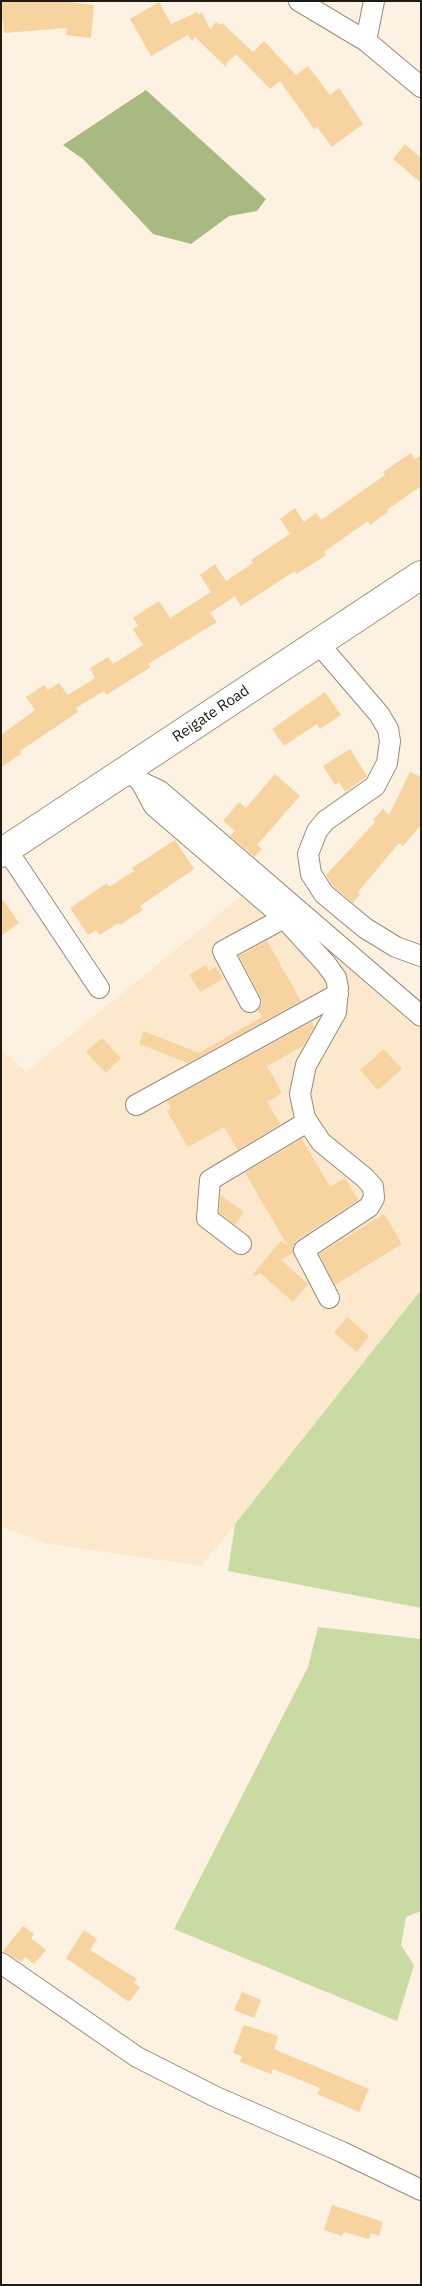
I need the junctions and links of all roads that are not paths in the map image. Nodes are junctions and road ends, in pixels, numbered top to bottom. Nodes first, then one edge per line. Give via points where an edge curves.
1 (299, 1) edge
2 (374, 1) edge
3 (366, 41) junction
4 (421, 87) edge
5 (421, 575) edge
6 (318, 643) junction
7 (134, 776) junction
8 (4, 852) edge
9 (284, 918) junction
10 (421, 956) edge
11 (99, 988) dead end
12 (338, 994) junction
13 (250, 1002) dead end
14 (421, 1016) edge
15 (136, 1105) dead end
16 (307, 1122) junction
17 (241, 1244) dead end
18 (329, 1298) dead end
19 (1, 1963) edge
20 (421, 2190) edge

1 - 3 street
2 - 3 street
3 - 4 street
5 - 6 highway, Reigate Road
6 - 7 highway, Reigate Road
6 - 10 street via 379,714 388,729 390,742 387,763 375,786 325,820 316,831 308,854 311,874 324,894 366,928 396,947
7 - 8 highway, Reigate Road
7 - 9 street via 154,806
7 - 14 street via 160,791
8 - 11 street
9 - 12 street via 336,978
9 - 13 street via 223,950
12 - 15 street
12 - 16 street via 336,1012 306,1065 300,1094
16 - 17 street via 210,1180 208,1218
16 - 18 street via 321,1142 373,1187 374,1198 369,1207 304,1250
19 - 20 street via 137,2057 216,2097

